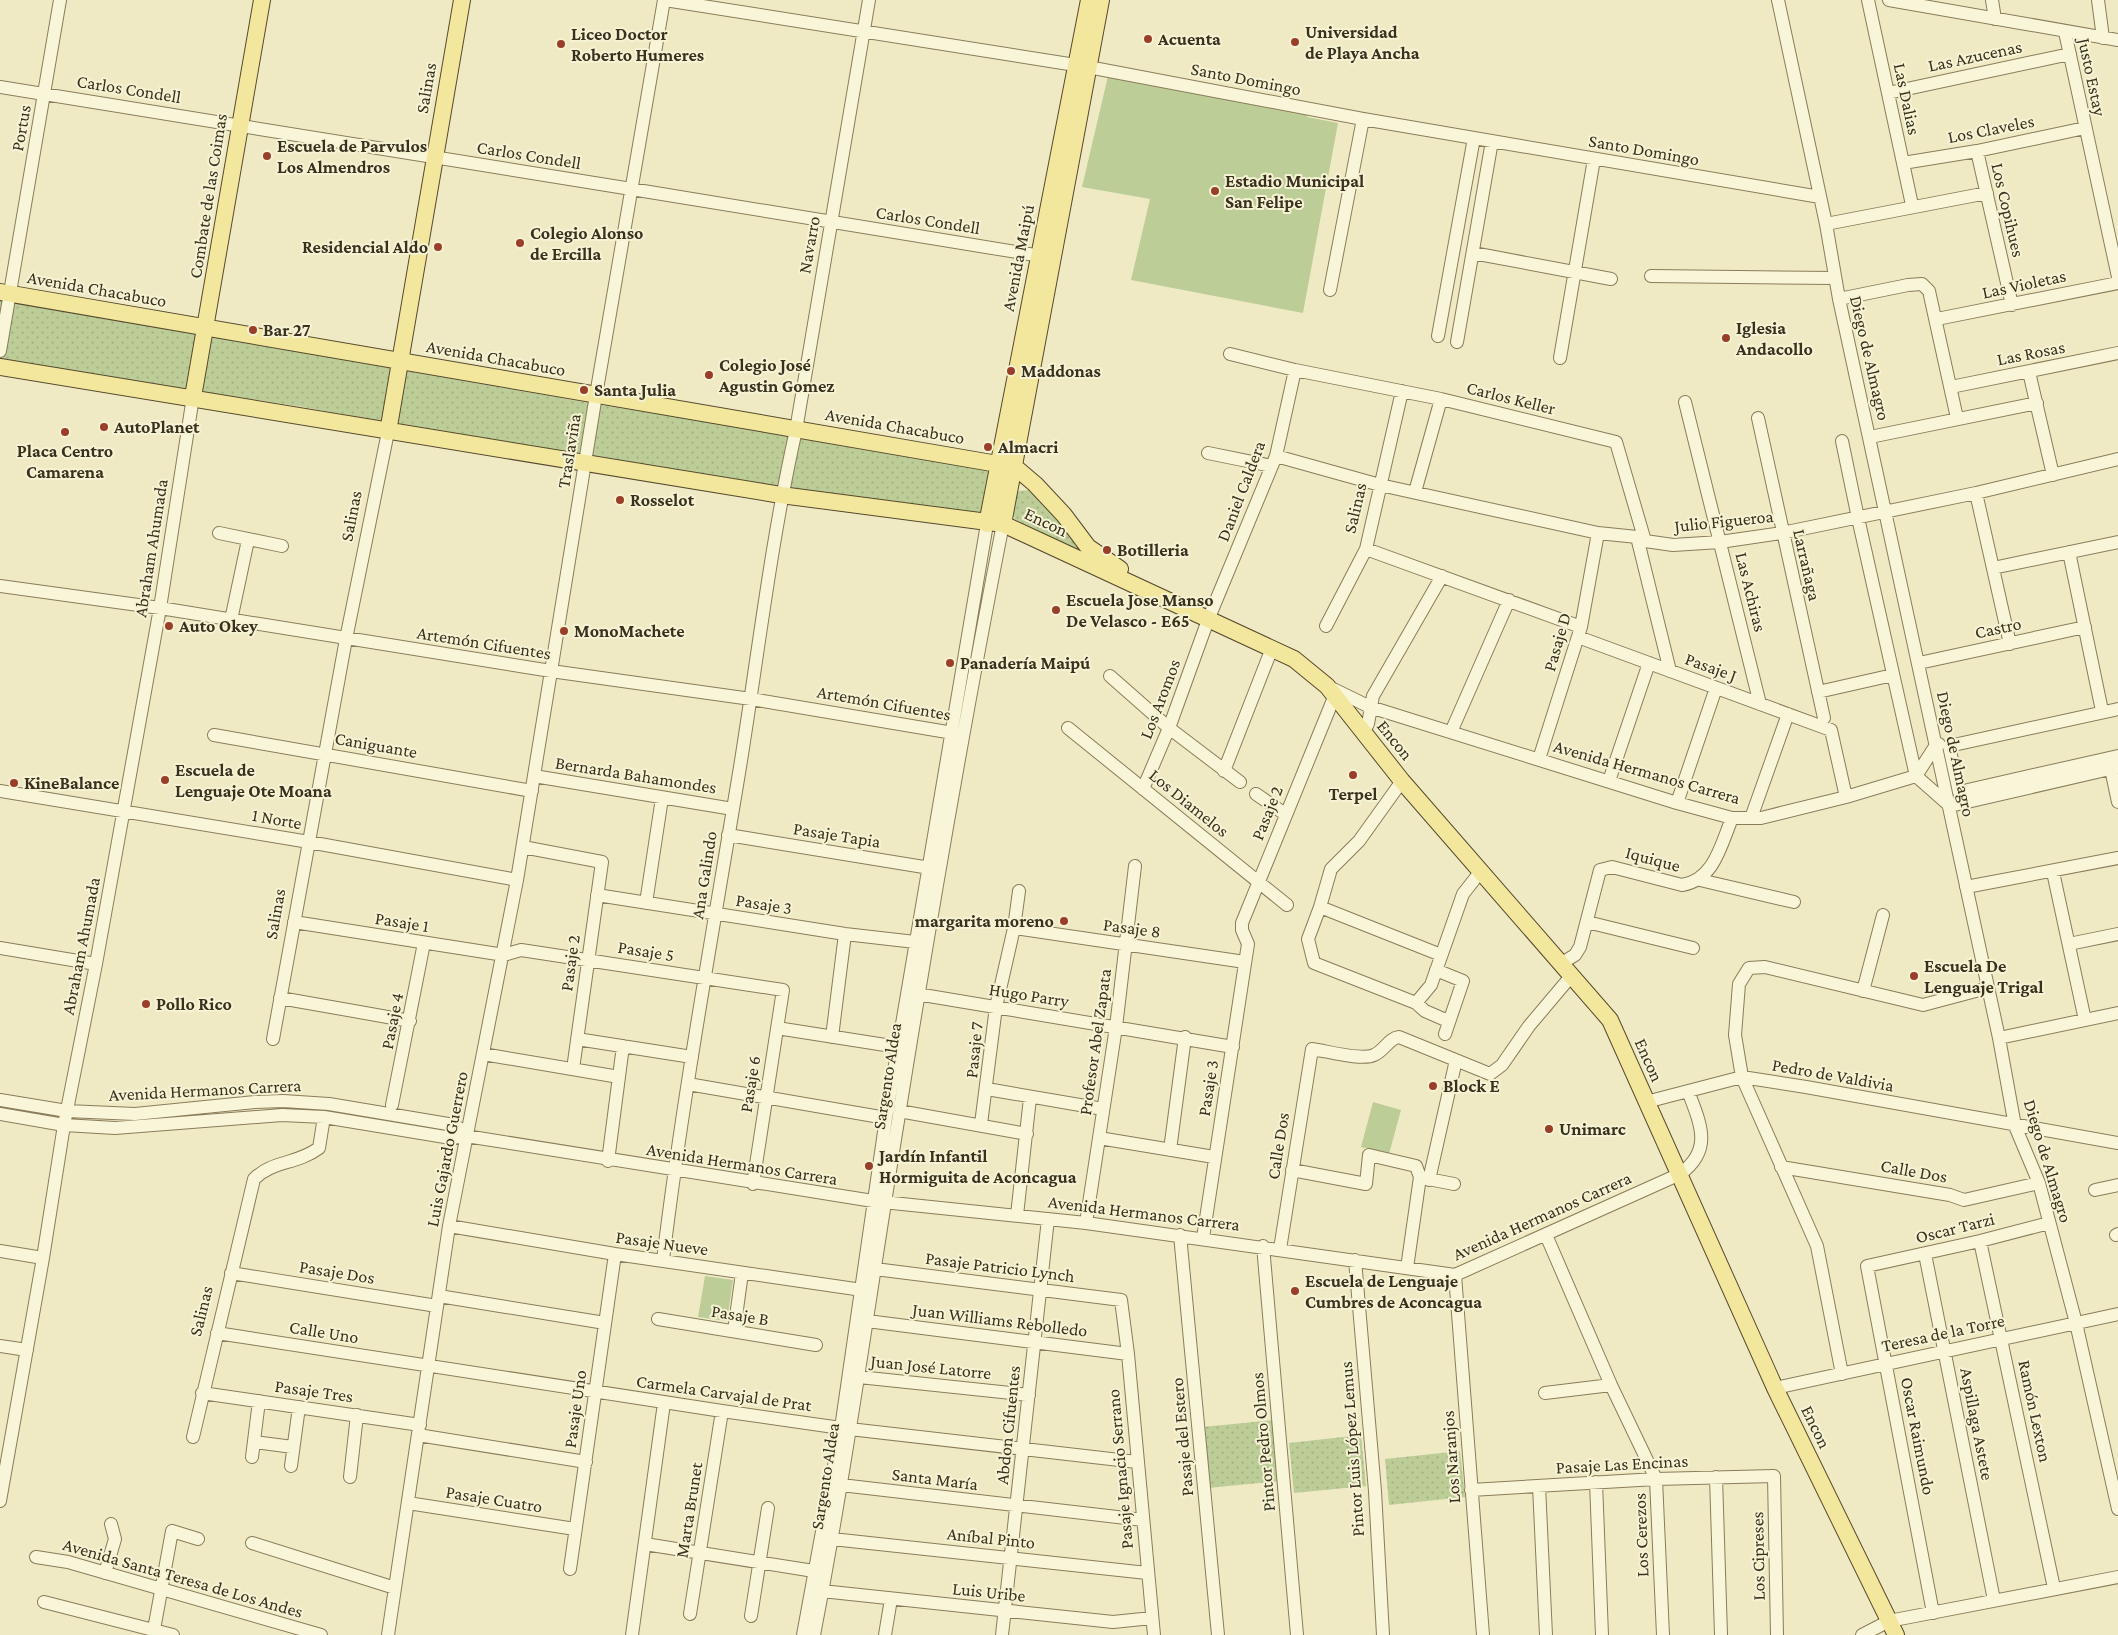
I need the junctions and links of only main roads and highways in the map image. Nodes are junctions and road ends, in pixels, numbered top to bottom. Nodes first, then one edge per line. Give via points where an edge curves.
1 (262, 0) edge
2 (462, 0) edge
3 (1089, 0) edge
4 (1101, 0) edge
5 (1082, 66) junction
6 (1045, 257) junction
7 (5, 293) edge
8 (207, 328) junction
9 (400, 362) junction
10 (0, 367) edge
11 (193, 397) junction
12 (388, 432) junction
13 (998, 465) junction
14 (1015, 468) junction
15 (995, 524) junction
16 (1208, 620) junction
17 (1892, 1628) edge

1 - 8 main road, Combate de las Coimas
2 - 9 main road, Salinas
3 - 5 main road, Avenida Maipú
4 - 5 main road, Avenida Maipú
5 - 6 main road, Avenida Maipú
6 - 13 main road, Avenida Maipú
6 - 14 main road, Avenida Maipú
7 - 8 main road, Avenida Chacabuco
8 - 9 main road, Avenida Chacabuco
8 - 11 main road, Combate de las Coimas
9 - 12 main road, Salinas
9 - 13 main road, Avenida Chacabuco
10 - 11 main road
11 - 12 main road
12 - 15 main road via 781,495
13 - 14 main road, Avenida Chacabuco
13 - 15 main road, Avenida Maipú
14 - 15 main road, Avenida Maipú
14 - 16 main road, Encon via 1064,515 1088,547 1109,563
15 - 16 main road, Encon
16 - 17 main road, Encon via 1294,660 1331,690 1402,781 1610,1020 1775,1388

